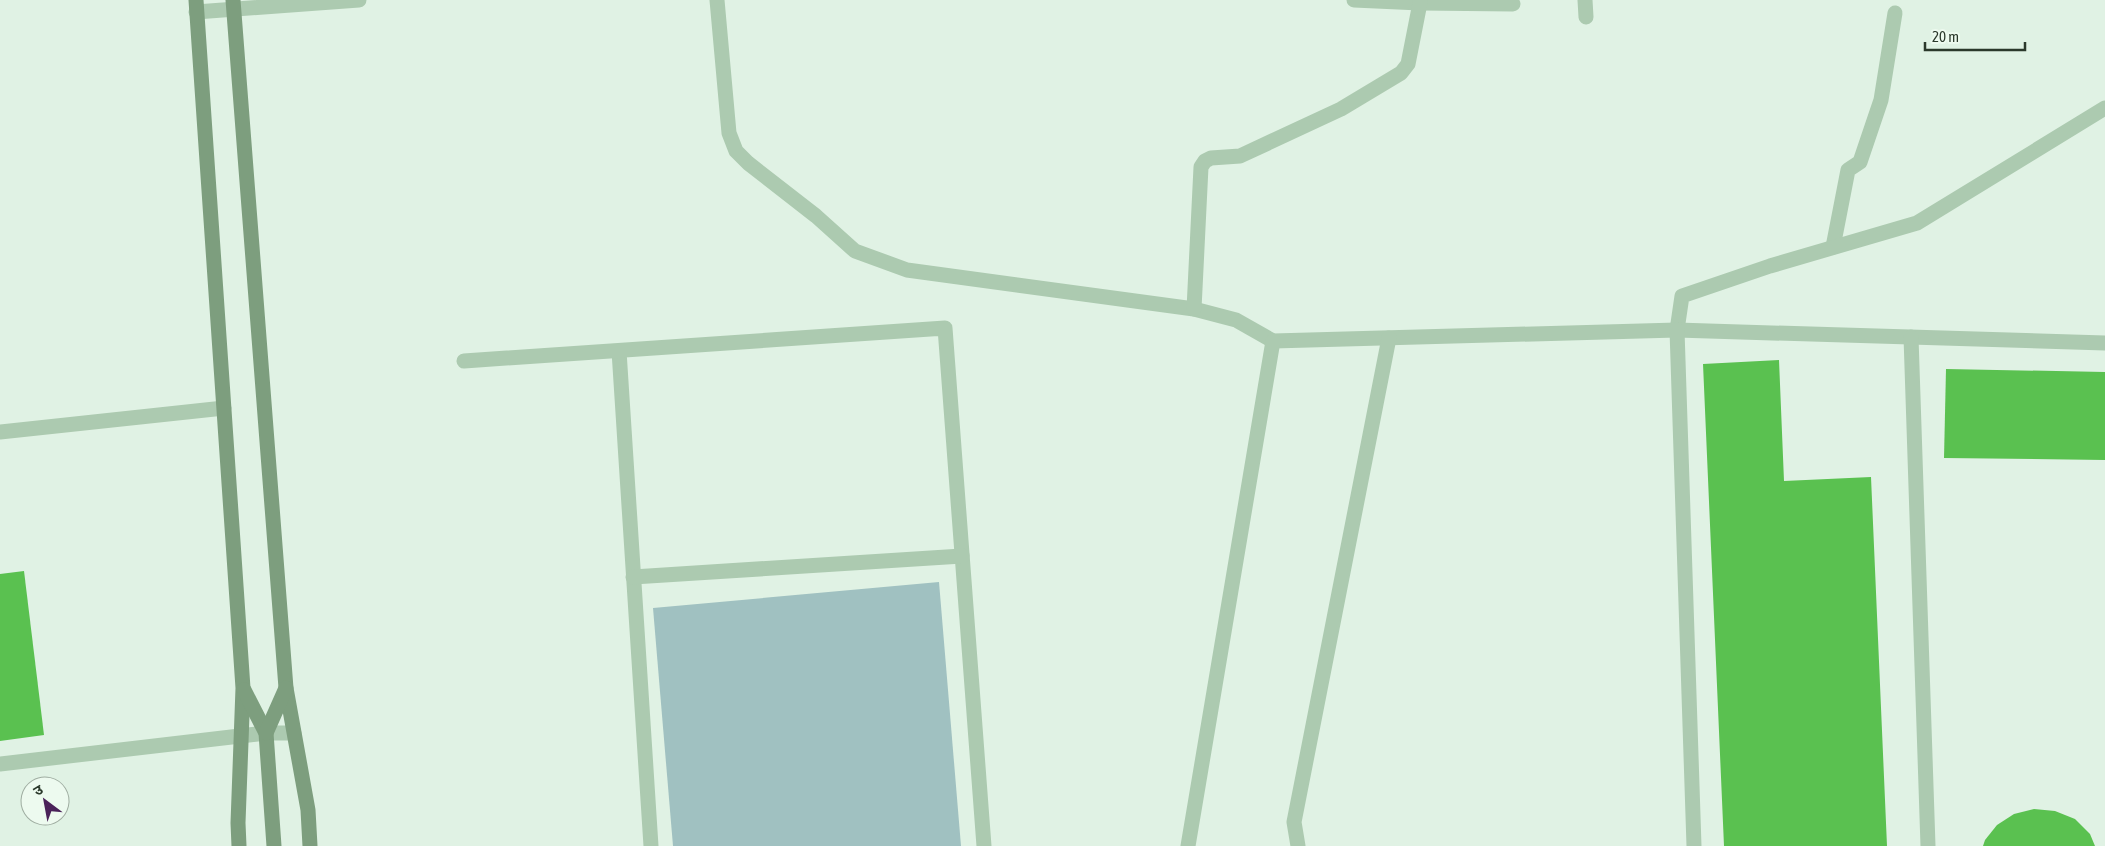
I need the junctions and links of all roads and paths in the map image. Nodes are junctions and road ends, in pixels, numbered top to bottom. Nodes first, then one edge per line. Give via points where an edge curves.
1 (359, 0) edge
2 (717, 0) edge
3 (1354, 0) edge
4 (1585, 0) edge
5 (233, 4) edge
6 (1420, 4) junction
7 (1513, 4) dead end
8 (196, 6) edge
9 (1895, 13) dead end
10 (1586, 16) dead end
11 (2105, 108) edge
12 (1833, 247) junction
13 (1194, 309) junction
14 (1677, 330) junction
15 (1911, 337) junction
16 (1389, 338) junction
17 (1273, 341) junction
18 (2105, 342) edge
19 (619, 351) junction
20 (464, 361) dead end
21 (224, 408) junction
22 (0, 432) edge
23 (962, 556) junction
24 (633, 578) junction
25 (243, 688) junction
26 (286, 688) junction
27 (266, 733) junction
28 (294, 733) junction
29 (241, 736) junction
30 (0, 764) edge
31 (239, 846) edge
32 (274, 846) edge
33 (310, 846) edge
34 (651, 846) edge
35 (984, 846) edge
36 (1188, 846) edge
37 (1298, 846) edge
38 (1694, 846) edge
39 (1928, 846) edge

1 - 5 street
2 - 13 street via 730,133 736,151 855,251 907,270
3 - 6 street
4 - 10 street
5 - 8 street
5 - 26 main road
6 - 7 street
6 - 13 street via 1408,64 1401,73 1341,109 1240,156 1205,161 1201,167
8 - 21 main road
9 - 12 street via 1881,100 1860,162 1848,170
11 - 12 street via 1918,223
12 - 14 street via 1682,296
13 - 17 street via 1236,320
14 - 15 street
14 - 16 street
14 - 38 street
15 - 18 street
15 - 39 street
16 - 17 street
16 - 37 street via 1294,822
17 - 36 street
19 - 20 street
19 - 23 street via 945,328
19 - 24 street
21 - 22 street
21 - 25 main road
23 - 24 street
23 - 35 street
24 - 34 street
25 - 27 main road
25 - 29 main road
26 - 27 main road
26 - 28 main road
27 - 28 street
27 - 29 street
27 - 32 main road
28 - 33 main road via 308,810
29 - 30 street
29 - 31 main road

